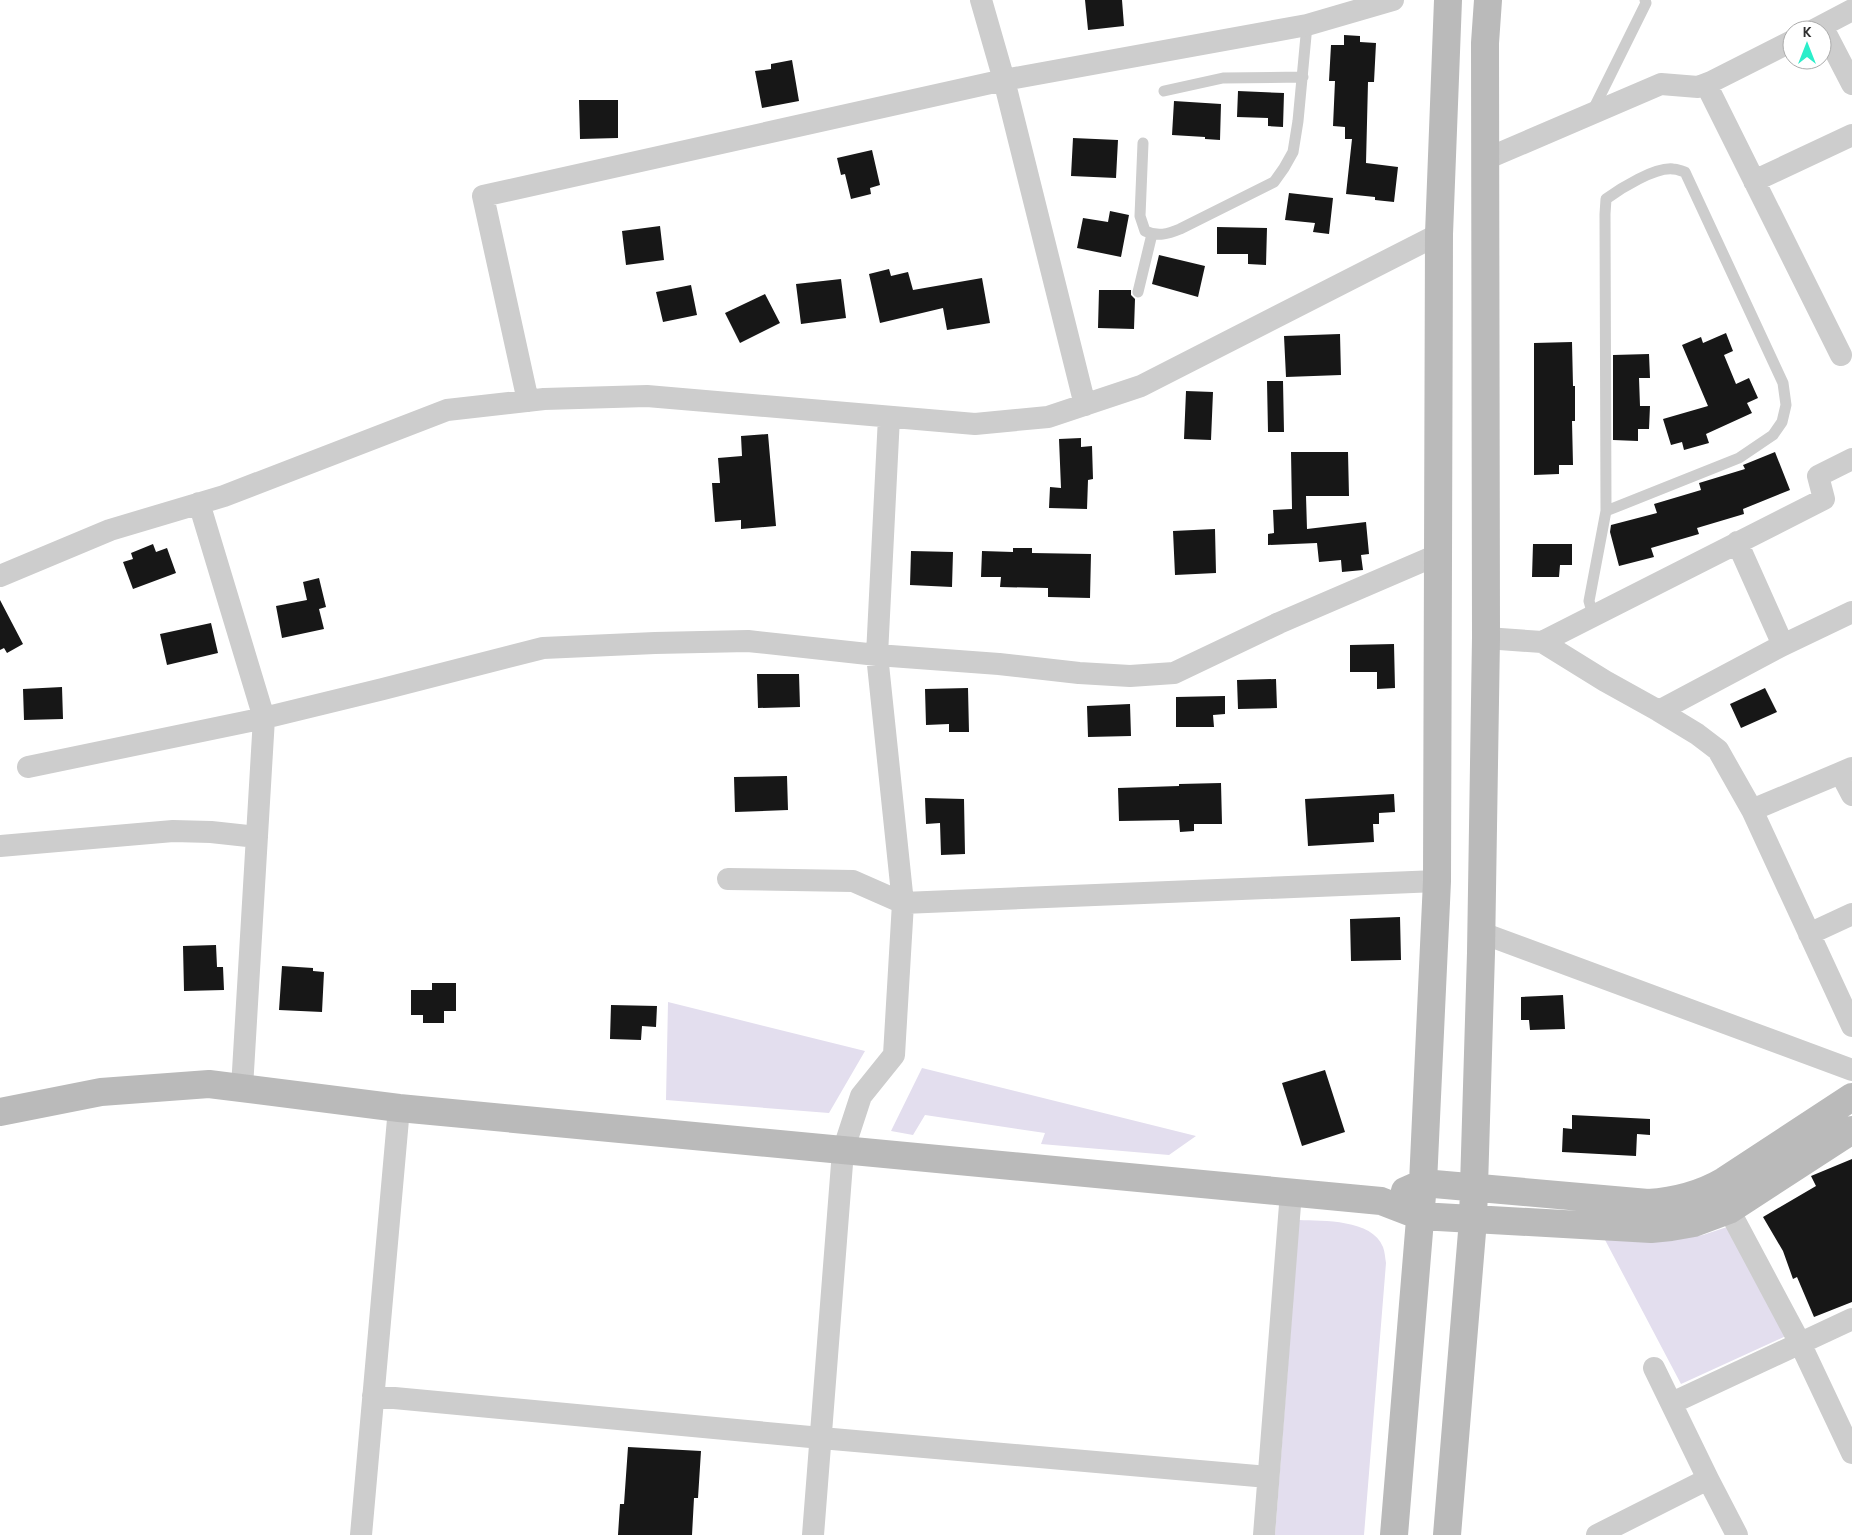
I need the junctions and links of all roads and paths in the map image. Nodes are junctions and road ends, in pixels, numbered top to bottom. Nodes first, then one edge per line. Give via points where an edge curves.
1 (981, 0) edge
2 (1393, 0) edge
3 (1448, 0) edge
4 (1488, 0) edge
5 (1646, 0) edge
6 (1852, 10) edge
7 (1832, 21) edge
8 (1307, 25) junction
9 (1782, 46) edge
10 (1832, 51) edge
11 (1303, 77) junction
12 (1004, 80) junction
13 (1706, 84) junction
14 (1852, 84) edge
15 (1164, 91) dead end
16 (1591, 113) junction
17 (1852, 135) edge
18 (1143, 144) dead end
19 (1486, 159) junction
20 (1754, 181) junction
21 (1152, 234) junction
22 (1439, 234) junction
23 (1138, 292) dead end
24 (1848, 360) edge
25 (528, 401) junction
26 (1085, 405) junction
27 (889, 417) junction
28 (1852, 459) edge
29 (199, 503) junction
30 (1606, 511) junction
31 (1737, 542) junction
32 (1437, 555) junction
33 (0, 576) edge
34 (1852, 612) edge
35 (1593, 616) junction
36 (1486, 638) junction
37 (1542, 642) junction
38 (1784, 645) junction
39 (877, 655) junction
40 (1659, 711) junction
41 (264, 718) junction
42 (28, 767) dead end
43 (1846, 771) edge
44 (1852, 795) edge
45 (1752, 810) junction
46 (257, 837) junction
47 (0, 846) edge
48 (728, 879) dead end
49 (1437, 881) junction
50 (903, 902) junction
51 (1852, 914) edge
52 (1482, 933) junction
53 (1809, 934) junction
54 (1852, 1026) edge
55 (1852, 1070) edge
56 (242, 1088) junction
57 (1852, 1097) edge
58 (399, 1108) junction
59 (0, 1112) edge
60 (1850, 1138) edge
61 (843, 1151) junction
62 (1423, 1183) junction
63 (1474, 1188) junction
64 (1291, 1192) junction
65 (1381, 1201) junction
66 (1729, 1210) junction
67 (1420, 1216) junction
68 (1473, 1220) junction
69 (1852, 1319) edge
70 (1800, 1343) junction
71 (1654, 1368) dead end
72 (373, 1396) junction
73 (1672, 1404) junction
74 (821, 1438) junction
75 (1849, 1440) edge
76 (1268, 1477) junction
77 (1708, 1479) junction
78 (361, 1535) edge
79 (813, 1535) edge
80 (1264, 1535) edge
81 (1394, 1535) edge
82 (1448, 1535) edge
83 (1597, 1535) edge
84 (1737, 1535) edge

1 - 12 street
2 - 8 street
3 - 22 street
4 - 19 street
5 - 16 lane
6 - 7 street
8 - 11 lane
8 - 12 street
9 - 13 street
10 - 14 street
11 - 15 lane via 1223,78
11 - 21 lane via 1293,152 1274,182 1180,229
12 - 25 street via 483,196
12 - 26 street
13 - 16 street via 1698,87 1661,84
13 - 20 street
16 - 19 street
17 - 20 street
18 - 21 lane via 1140,216 1146,231
19 - 36 street
20 - 24 street
21 - 23 lane
22 - 26 street via 1141,386
22 - 32 street
25 - 27 street via 647,396
25 - 29 street via 447,410
26 - 27 street via 1048,417 974,424
27 - 39 street
28 - 31 street via 1818,476 1824,499
29 - 33 street via 110,530
29 - 41 street
30 - 30 lane via 1606,199 1656,172 1673,169 1685,172 1783,383 1786,405 1782,422 1773,435 1739,458
30 - 35 lane via 1589,601
31 - 35 street
31 - 38 street
32 - 39 street via 1279,623 1174,673 1130,676 1079,673
32 - 49 street
34 - 38 street
35 - 37 street
36 - 37 street
36 - 52 street
37 - 40 street
38 - 40 street
39 - 41 street via 748,641 543,648
39 - 50 street
40 - 45 street via 1718,750
41 - 42 street
41 - 46 street
43 - 44 street
43 - 45 street
45 - 53 street
46 - 47 street via 173,831
46 - 56 street
48 - 50 street via 853,880
49 - 50 street
49 - 62 street
50 - 61 street via 894,1055 861,1096
51 - 53 street
52 - 55 street
52 - 63 street
53 - 54 street
56 - 58 street
56 - 59 street via 209,1084 101,1092
57 - 63 street via 1724,1181 1678,1200 1648,1203
58 - 61 street
58 - 72 street
60 - 66 street
61 - 64 street
61 - 74 street
62 - 63 street
62 - 65 street
62 - 67 street
63 - 68 street
64 - 65 street
64 - 76 street
65 - 67 street
66 - 68 street via 1694,1223 1651,1229
66 - 70 street
67 - 68 street
67 - 81 street
68 - 82 street
69 - 70 street
70 - 73 street
70 - 75 street
71 - 73 street
72 - 74 street
72 - 78 street
73 - 77 street
74 - 76 street
74 - 79 street
76 - 80 street
77 - 83 street
77 - 84 street

